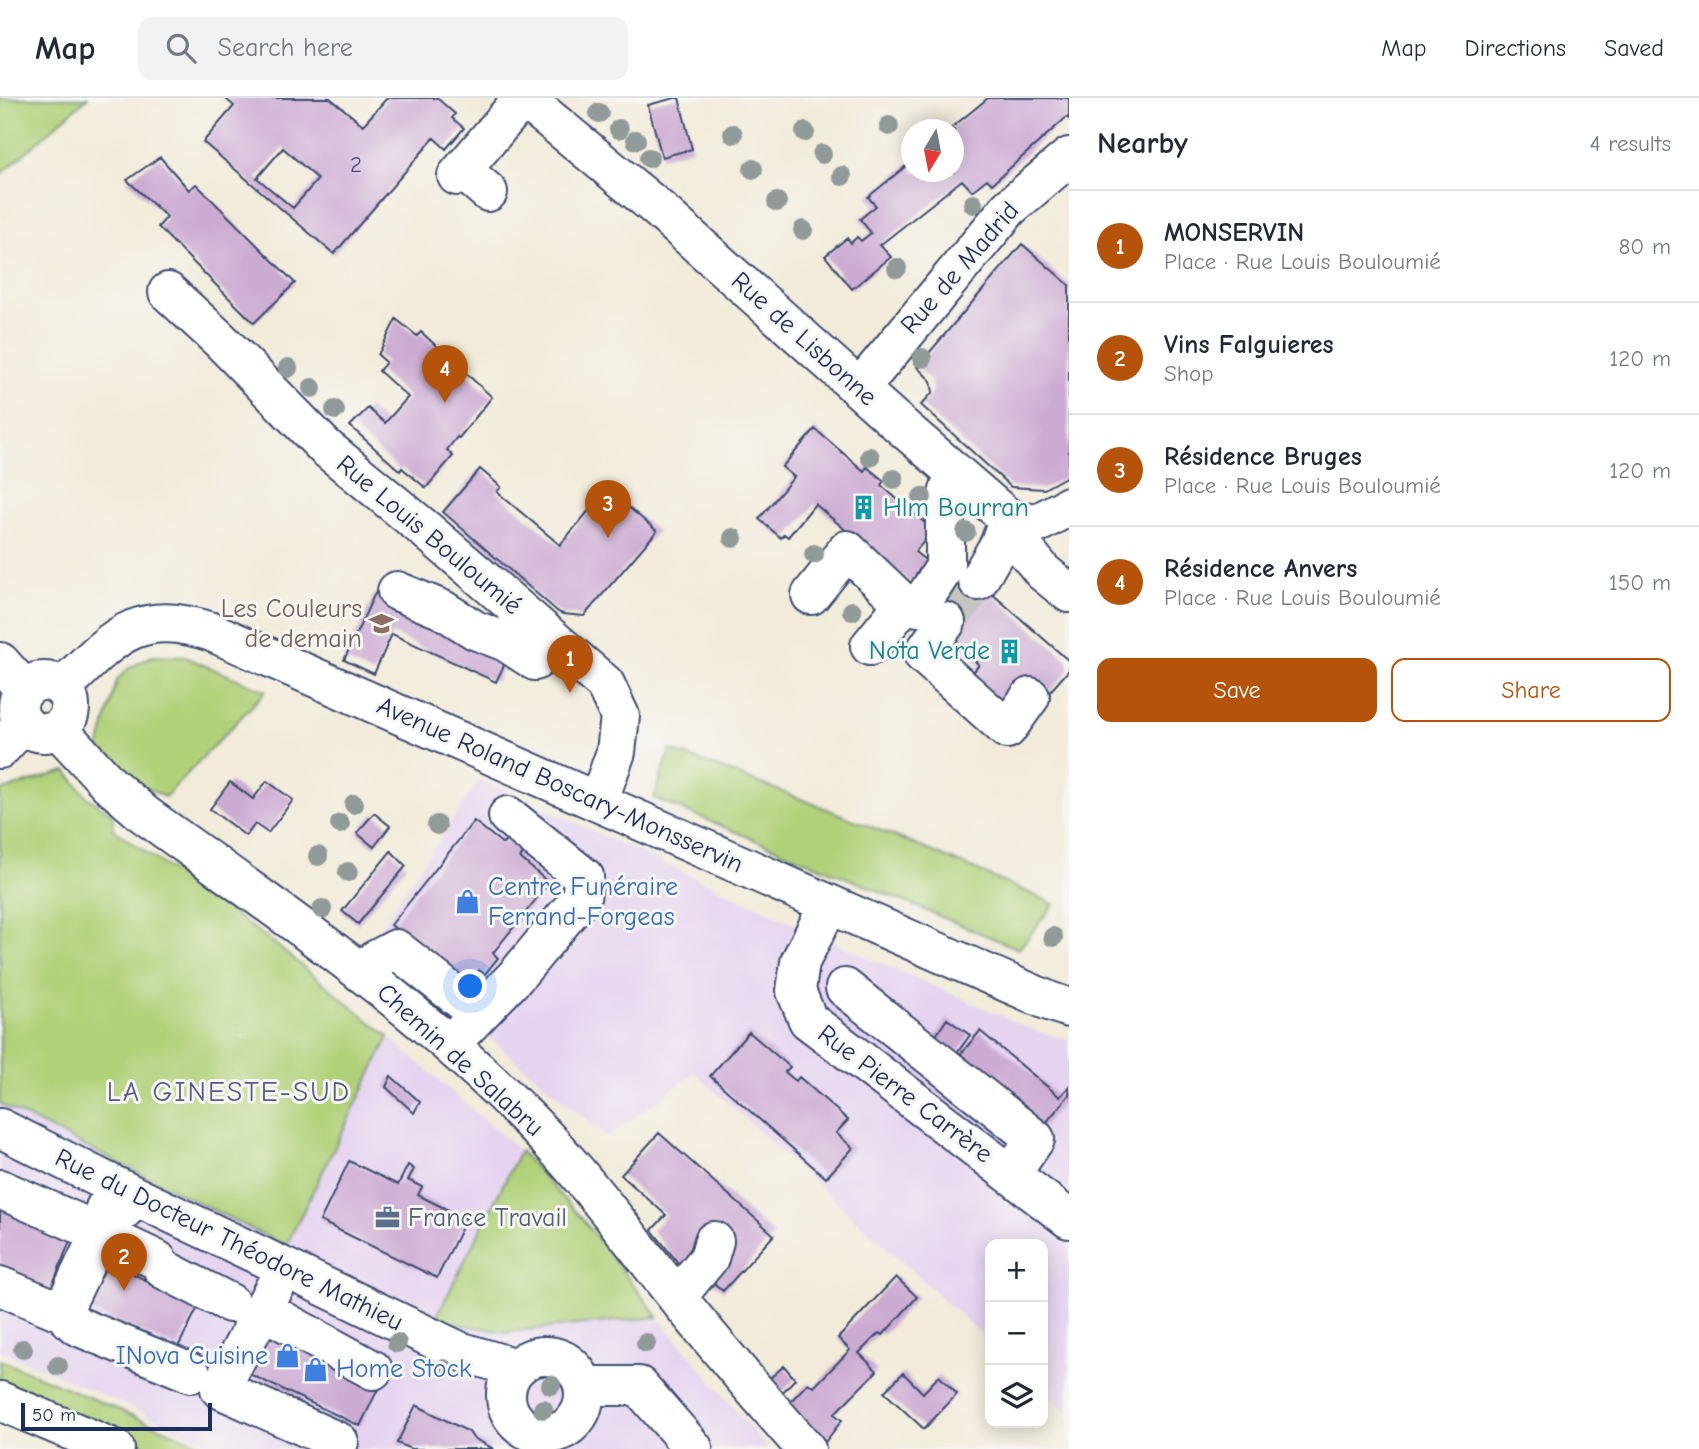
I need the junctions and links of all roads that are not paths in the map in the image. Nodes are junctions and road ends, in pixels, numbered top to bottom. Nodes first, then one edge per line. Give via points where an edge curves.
1 (524, 98) edge
2 (1069, 157) edge
3 (470, 178) dead end
4 (169, 292) dead end
5 (859, 388) junction
6 (954, 471) junction
7 (1069, 506) edge
8 (1009, 519) junction
9 (978, 581) tunnel mouth
10 (397, 591) dead end
11 (1069, 593) edge
12 (811, 595) dead end
13 (904, 604) junction
14 (946, 622) tunnel mouth
15 (870, 646) dead end
16 (536, 660) dead end
17 (0, 662) edge
18 (1030, 697) dead end
19 (34, 716) edge
20 (598, 802) junction
21 (508, 817) dead end
22 (829, 904) junction
23 (360, 972) junction
24 (845, 988) dead end
25 (1069, 1008) edge
26 (479, 1014) junction
27 (450, 1044) junction
28 (0, 1128) edge
29 (1011, 1174) junction
30 (0, 1189) edge
31 (123, 1189) junction
32 (1069, 1219) edge
33 (100, 1233) junction
34 (714, 1241) dead end
35 (285, 1268) junction
36 (0, 1286) edge
37 (677, 1297) junction
38 (246, 1306) junction
39 (62, 1312) junction
40 (373, 1370) dead end
41 (191, 1373) dead end
42 (511, 1383) junction
43 (583, 1386) junction
44 (0, 1401) edge
45 (581, 1436) edge
46 (340, 1441) dead end
47 (693, 1448) edge
48 (115, 1449) edge
49 (806, 1449) edge

1 - 3 street
1 - 5 street, Rue de Lisbonne via 655,206
2 - 5 street, Rue de Madrid via 1009,208
4 - 20 street, Rue Louis Bouloumié via 325,447 605,684 620,716 616,752
5 - 6 street, Rue de Lisbonne
6 - 8 street, Rue de Lisbonne
6 - 13 street via 944,507 945,567 919,607
7 - 8 street via 1038,523
8 - 9 street
8 - 11 street, Rue de Lisbonne via 1043,572
10 - 16 street
12 - 13 street via 847,550
13 - 15 street
14 - 18 street via 923,654 1007,729
17 - 19 street, Chemin de Salabru
19 - 20 street, Avenue Roland Boscary-Monsservin via 105,645 131,630 166,621 212,632
19 - 23 street, Chemin de Salabru via 145,815
20 - 22 street, Avenue Roland Boscary-Monsservin
21 - 26 street via 584,877 581,898
22 - 25 street, Avenue Roland Boscary-Monsservin
22 - 29 street, Rue Pierre Carrère via 800,962 796,991 808,1020
23 - 26 street via 396,949
23 - 27 street, Chemin de Salabru
24 - 29 street via 1035,1139
26 - 27 street
27 - 37 street, Chemin de Salabru via 551,1143
28 - 31 street, Rue du Docteur Théodore Mathieu
29 - 32 street, Rue Pierre Carrère
30 - 33 street
31 - 33 street
31 - 35 street, Rue du Docteur Théodore Mathieu
33 - 38 street via 157,1260 163,1269
33 - 39 street
34 - 37 street via 709,1258
35 - 38 street
35 - 42 street, Rue du Docteur Théodore Mathieu via 459,1351
36 - 39 street
37 - 49 street, Chemin de Salabru
38 - 40 street
38 - 46 street via 220,1389
39 - 41 street via 77,1326
42 - 43 street via 526,1361 549,1356 571,1365
42 - 45 street via 509,1411 526,1429 538,1433 563,1430
43 - 45 street
43 - 47 street via 639,1386
44 - 48 street

